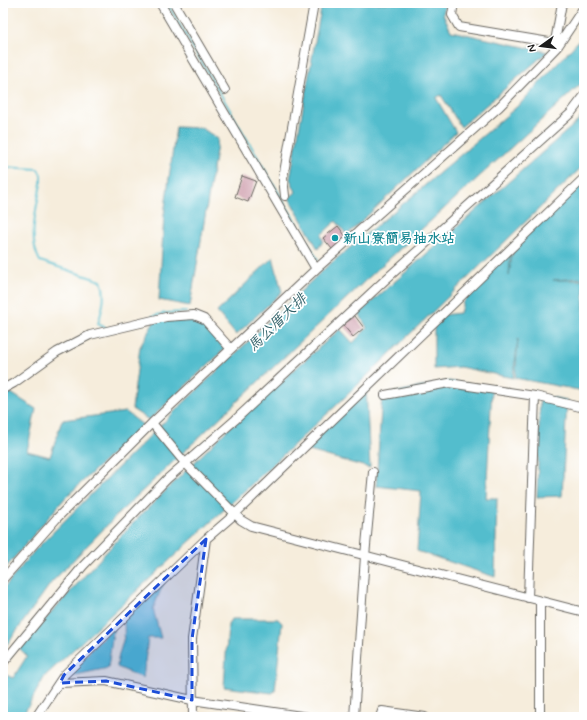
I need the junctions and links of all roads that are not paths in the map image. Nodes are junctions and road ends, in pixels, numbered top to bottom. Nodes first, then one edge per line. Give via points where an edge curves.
1 (160, 3) edge
2 (174, 3) edge
3 (314, 3) edge
4 (454, 3) edge
5 (562, 3) edge
6 (584, 7) edge
7 (554, 47) junction
8 (224, 90) dead end
9 (584, 96) edge
10 (584, 178) edge
11 (285, 196) dead end
12 (316, 269) junction
13 (233, 347) junction
14 (3, 389) edge
15 (385, 395) dead end
16 (535, 396) junction
17 (584, 408) edge
18 (152, 423) junction
19 (185, 463) junction
20 (373, 472) dead end
21 (235, 514) junction
22 (206, 539) junction
23 (365, 556) junction
24 (3, 579) edge
25 (528, 598) junction
26 (540, 601) junction
27 (584, 612) edge
28 (3, 662) edge
29 (60, 683) junction
30 (192, 700) junction
31 (36, 717) edge
32 (193, 717) edge
33 (308, 717) edge
34 (354, 717) edge
35 (380, 717) edge
36 (425, 717) edge
37 (540, 717) edge

1 - 12 street
2 - 8 street
3 - 11 street via 283,178
4 - 7 street via 452,15 459,27
5 - 7 street
6 - 7 street
7 - 12 street via 498,107
9 - 19 street via 571,113
10 - 21 street
12 - 13 street
13 - 14 street via 204,320 194,315 166,317 90,335 57,352
13 - 18 street
15 - 16 street via 449,383
16 - 17 street
16 - 25 street
18 - 19 street
18 - 24 street via 56,518
19 - 21 street
19 - 28 street via 83,566
20 - 23 street
21 - 22 street
21 - 23 street via 251,526
22 - 29 street via 64,675
22 - 30 street via 192,638
23 - 25 street
23 - 34 street
25 - 26 street
26 - 27 street
26 - 37 street
29 - 30 street via 106,681
29 - 31 street
30 - 32 street
30 - 33 street
35 - 36 street via 382,711

